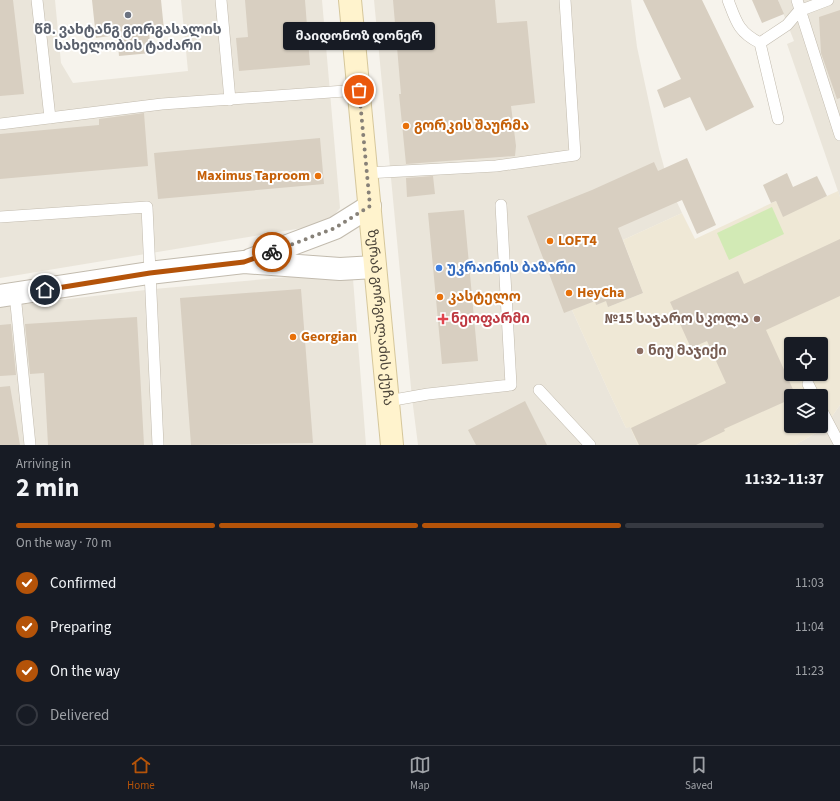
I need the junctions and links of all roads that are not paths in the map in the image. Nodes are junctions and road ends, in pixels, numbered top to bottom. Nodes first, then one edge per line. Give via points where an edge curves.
1 (37, 0) edge
2 (221, 0) edge
3 (350, 0) edge
4 (565, 0) edge
5 (728, 0) edge
6 (797, 0) edge
7 (828, 0) edge
8 (799, 11) junction
9 (760, 43) junction
10 (359, 90) junction
11 (230, 100) junction
12 (50, 118) junction
13 (778, 119) dead end
14 (0, 124) edge
15 (840, 135) edge
16 (366, 173) junction
17 (501, 205) dead end
18 (370, 206) junction
19 (0, 217) edge
20 (244, 262) junction
21 (375, 267) junction
22 (150, 273) junction
23 (8, 295) edge
24 (808, 384) dead end
25 (810, 389) edge
26 (539, 390) dead end
27 (388, 402) junction
28 (828, 422) edge
29 (30, 445) edge
30 (158, 445) edge
31 (392, 445) edge
32 (590, 445) edge
33 (840, 445) edge

1 - 12 lane
2 - 11 lane
3 - 10 street, ზურაბ გორგილაძის ქუჩა
4 - 16 lane via 575,155 496,166
5 - 9 lane via 737,26 748,38
6 - 8 lane
7 - 8 lane
8 - 9 lane via 787,25
8 - 15 lane
9 - 13 lane
10 - 11 lane
10 - 16 street, ზურაბ გორგილაძის ქუჩა
11 - 12 lane via 162,104
12 - 14 lane
16 - 18 street, ზურაბ გორგილაძის ქუჩა
17 - 27 lane via 511,385 428,394
18 - 20 street via 335,228
18 - 21 street, ზურაბ გორგილაძის ქუჩა
19 - 22 lane via 147,207
20 - 21 street via 340,269
20 - 22 street
21 - 27 street, ზურაბ გორგილაძის ქუჩა
22 - 23 street
22 - 30 lane
23 - 29 lane
24 - 25 lane
26 - 32 lane
27 - 31 street, ზურაბ გორგილაძის ქუჩა
28 - 33 lane

